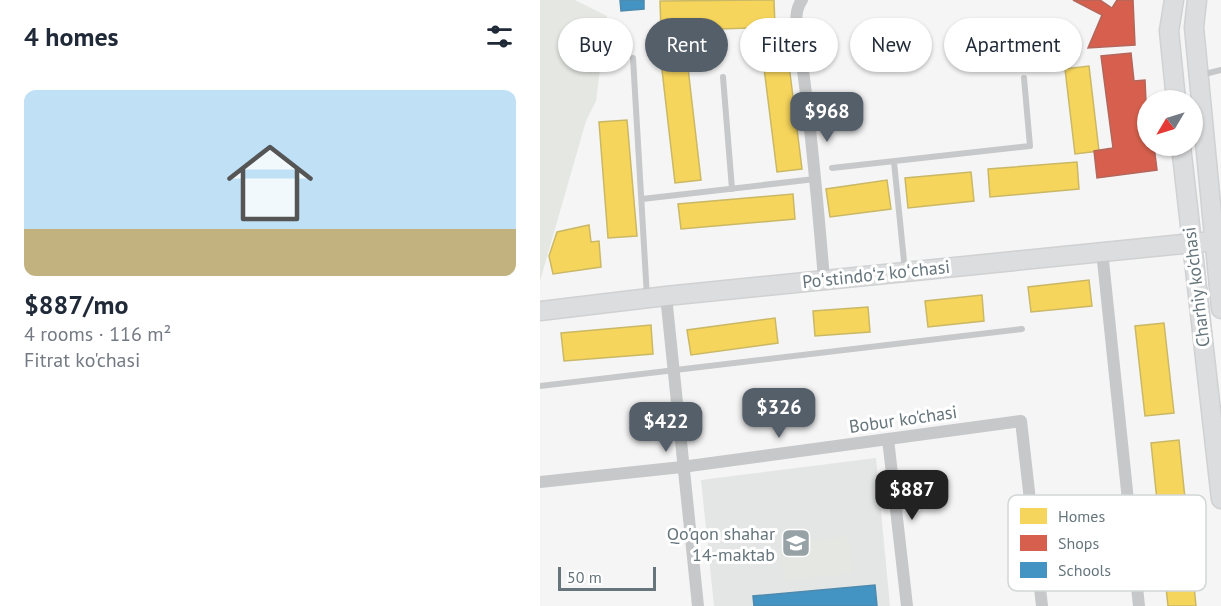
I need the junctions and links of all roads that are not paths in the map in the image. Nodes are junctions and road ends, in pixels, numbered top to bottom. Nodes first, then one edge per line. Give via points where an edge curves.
1 (802, 0) edge
2 (1173, 0) edge
3 (1197, 0) edge
4 (633, 58) dead end
5 (1221, 70) edge
6 (1199, 75) junction
7 (723, 77) dead end
8 (1024, 78) dead end
9 (1175, 90) edge
10 (1182, 156) edge
11 (894, 162) junction
12 (832, 168) dead end
13 (815, 179) junction
14 (732, 189) junction
15 (1215, 198) edge
16 (642, 199) junction
17 (1213, 241) junction
18 (1190, 243) junction
19 (1102, 251) junction
20 (905, 271) junction
21 (824, 279) junction
22 (666, 296) junction
23 (647, 298) junction
24 (1221, 304) edge
25 (540, 311) edge
26 (1022, 329) dead end
27 (673, 369) junction
28 (540, 386) edge
29 (888, 439) junction
30 (682, 467) junction
31 (540, 482) edge
32 (1029, 495) edge
33 (1127, 495) edge
34 (1221, 499) edge
35 (1040, 591) edge
36 (1137, 591) edge
37 (698, 606) edge
38 (907, 606) edge
39 (1042, 606) edge
40 (1139, 606) edge

1 - 13 street via 797,24
2 - 9 main road via 1169,31
3 - 6 main road, Charhiy ko'chasi via 1194,27
4 - 16 lane
5 - 6 lane
6 - 15 main road, Charhiy ko'chasi
7 - 14 lane
8 - 11 lane via 1030,146
10 - 18 main road, Charhiy ko'chasi
11 - 12 lane
11 - 20 lane
13 - 14 lane
13 - 21 street
14 - 16 lane
15 - 17 main road, Charhiy ko'chasi
16 - 23 lane
17 - 18 main road, Poʻstindoʻz koʻchasi
17 - 24 main road, Charhiy ko'chasi
18 - 19 main road, Poʻstindoʻz koʻchasi
18 - 34 main road, Charhiy ko'chasi
19 - 20 main road, Poʻstindoʻz koʻchasi
19 - 33 street
20 - 21 main road, Poʻstindoʻz koʻchasi
21 - 22 main road, Poʻstindoʻz koʻchasi
22 - 23 main road, Poʻstindoʻz koʻchasi
22 - 27 street
23 - 25 main road, Poʻstindoʻz koʻchasi
26 - 27 lane
27 - 28 lane
27 - 30 street
29 - 30 street, Bobur ko'chasi
29 - 32 street, Bobur ko'chasi via 1021,421
29 - 38 street
30 - 31 street, Bobur ko'chasi
30 - 37 street
35 - 39 street, Bobur ko'chasi
36 - 40 street

